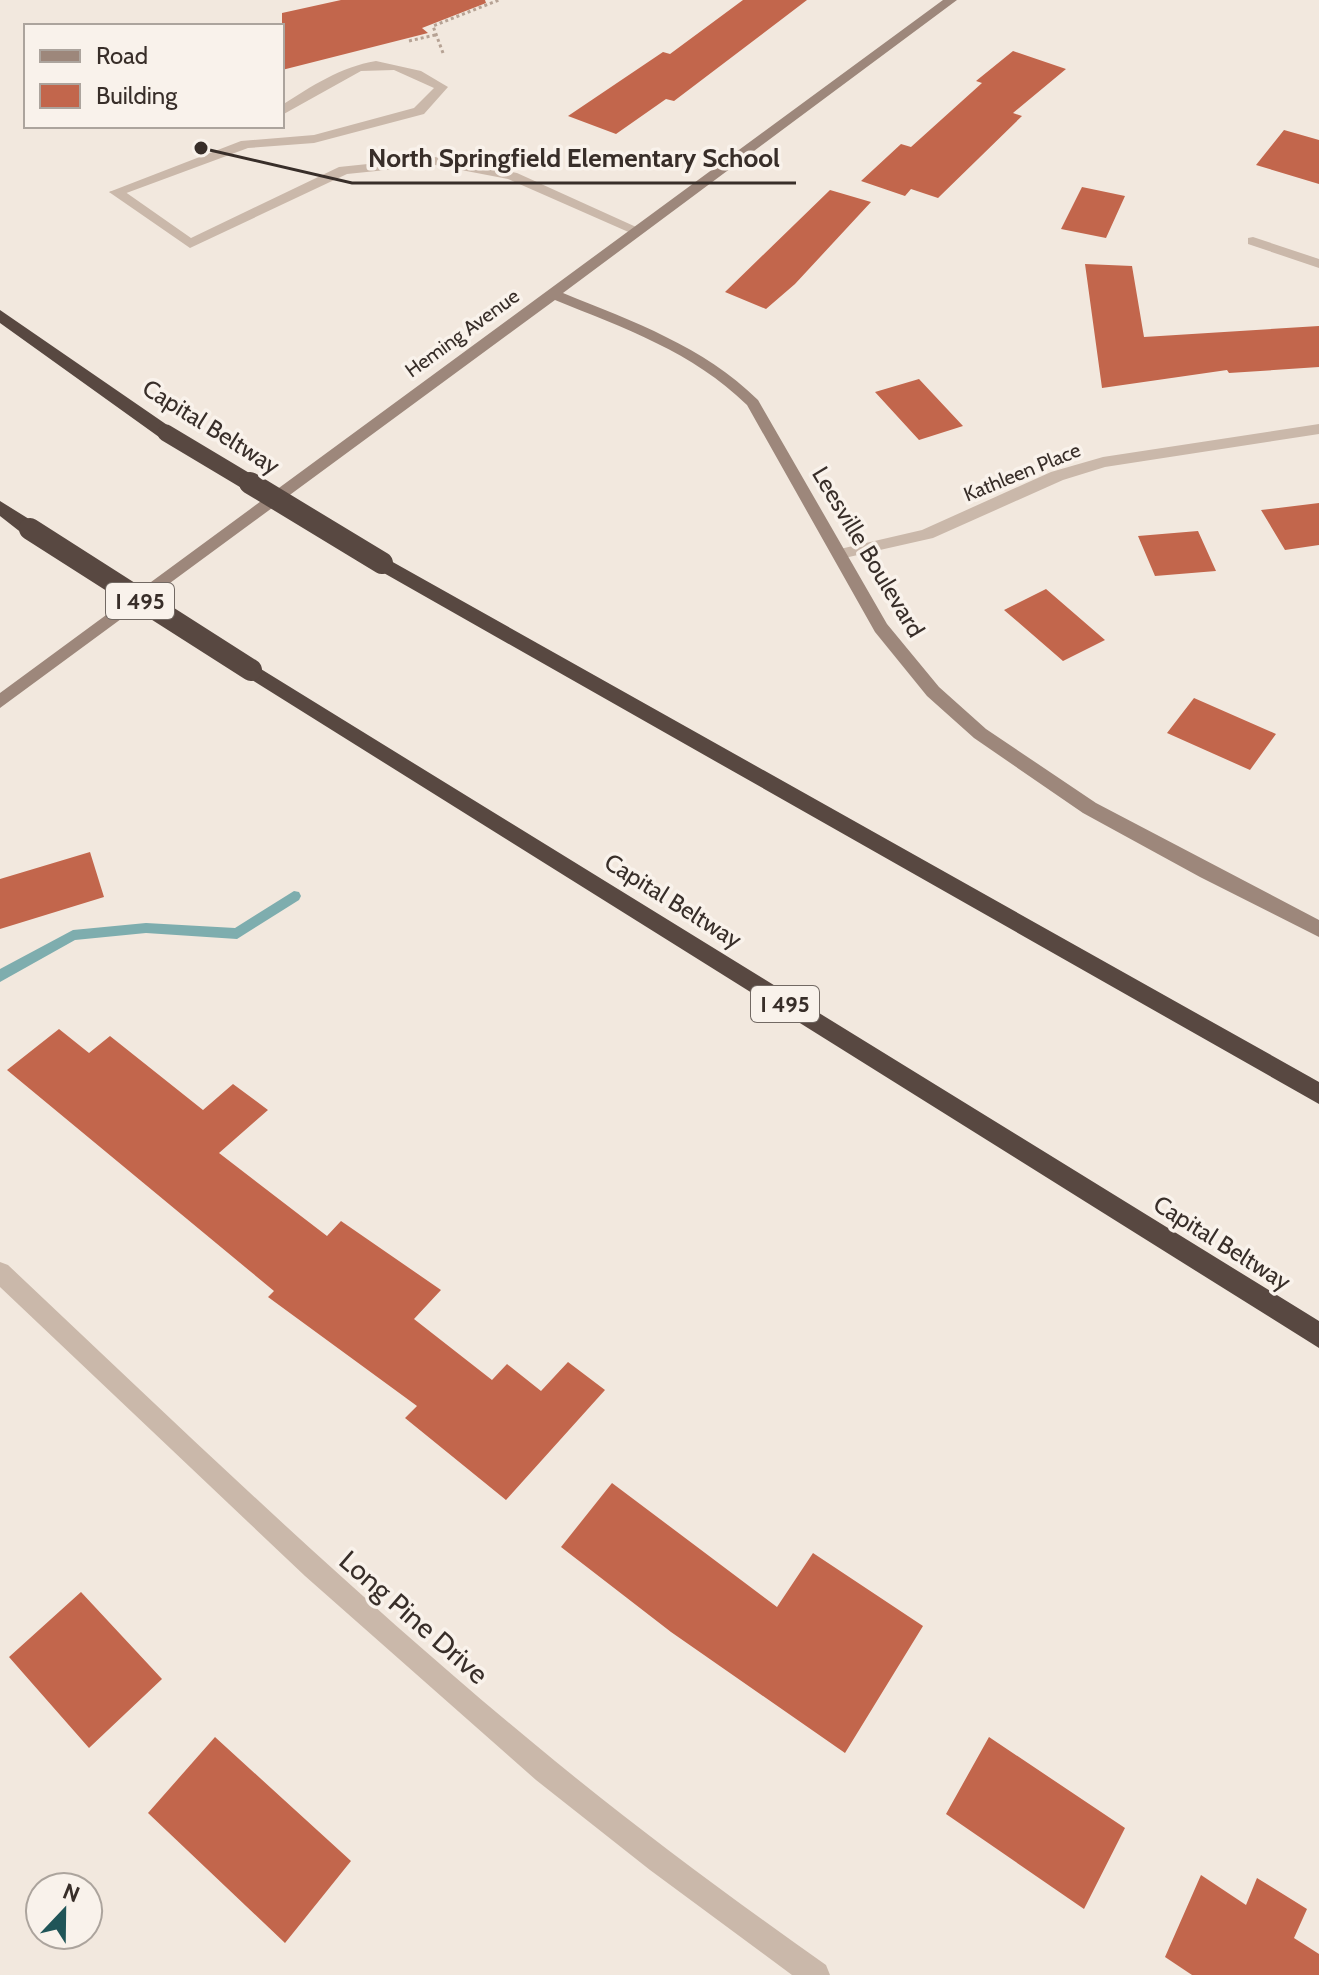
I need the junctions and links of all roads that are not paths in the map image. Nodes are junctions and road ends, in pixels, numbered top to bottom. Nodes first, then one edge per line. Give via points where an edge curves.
1 (951, 0) edge
2 (284, 110) edge
3 (255, 128) dead end
4 (246, 144) junction
5 (638, 231) junction
6 (1253, 241) dead end
7 (1319, 264) edge
8 (553, 294) junction
9 (0, 315) edge
10 (1319, 429) edge
11 (0, 507) edge
12 (840, 554) junction
13 (0, 702) edge
14 (1319, 929) edge
15 (1319, 1094) edge
16 (0, 1272) edge
17 (1319, 1336) edge
18 (816, 1975) edge

1 - 5 street, Heming Avenue
2 - 4 street via 351,68 382,64 412,69 442,87 419,111 314,139
3 - 4 street
4 - 5 street via 116,192 190,244 344,170 435,161 512,176
5 - 8 street, Heming Avenue
6 - 7 street
8 - 12 street, Leesville Boulevard via 680,349 735,382 753,403
8 - 13 street, Heming Avenue
9 - 15 highway, Capital Beltway, bridge via 166,433 382,563
10 - 12 street, Kathleen Place via 1103,462 1057,476 927,534
11 - 17 highway, Capital Beltway / I 495, bridge via 251,670
12 - 14 street, Leesville Boulevard via 892,645 975,729 1068,795
16 - 18 street, Long Pine Drive via 313,1568 510,1741

